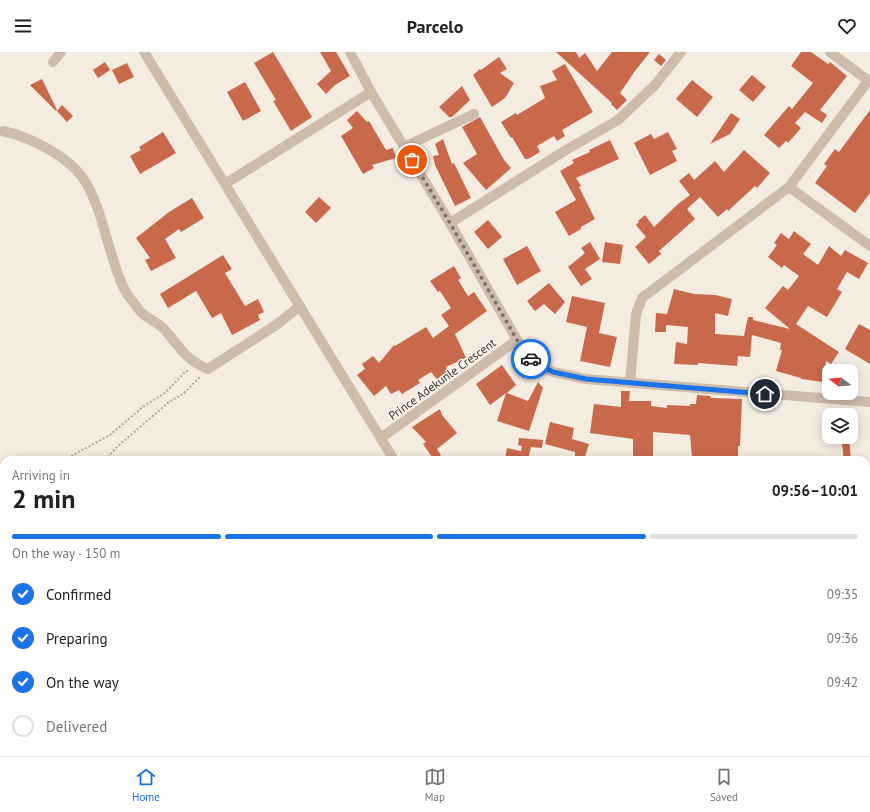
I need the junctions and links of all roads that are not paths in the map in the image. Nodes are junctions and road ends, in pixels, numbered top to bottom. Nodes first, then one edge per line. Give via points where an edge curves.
1 (61, 52) edge
2 (144, 52) edge
3 (350, 52) edge
4 (681, 52) edge
5 (830, 52) edge
6 (53, 62) dead end
7 (869, 81) edge
8 (371, 92) junction
9 (474, 114) dead end
10 (3, 131) dead end
11 (404, 147) junction
12 (225, 184) junction
13 (789, 187) junction
14 (450, 223) junction
15 (870, 246) edge
16 (300, 306) junction
17 (517, 340) junction
18 (630, 383) junction
19 (870, 402) edge
20 (381, 438) junction
21 (392, 456) edge

1 - 6 street
2 - 12 street
3 - 8 street
4 - 14 street via 655,85 618,120
5 - 7 street
7 - 13 street
8 - 11 street
8 - 12 street
9 - 11 street
10 - 16 street via 31,140 55,154 72,166 83,179 95,204 127,294 142,314 165,329 184,355 198,365 208,368 276,325
11 - 14 street
12 - 16 street
13 - 15 street
13 - 18 street via 642,298 636,314
14 - 17 street
16 - 20 street
17 - 18 street via 533,362 553,372 586,379
17 - 20 street, Prince Adekunle Crescent
18 - 19 street
20 - 21 street

